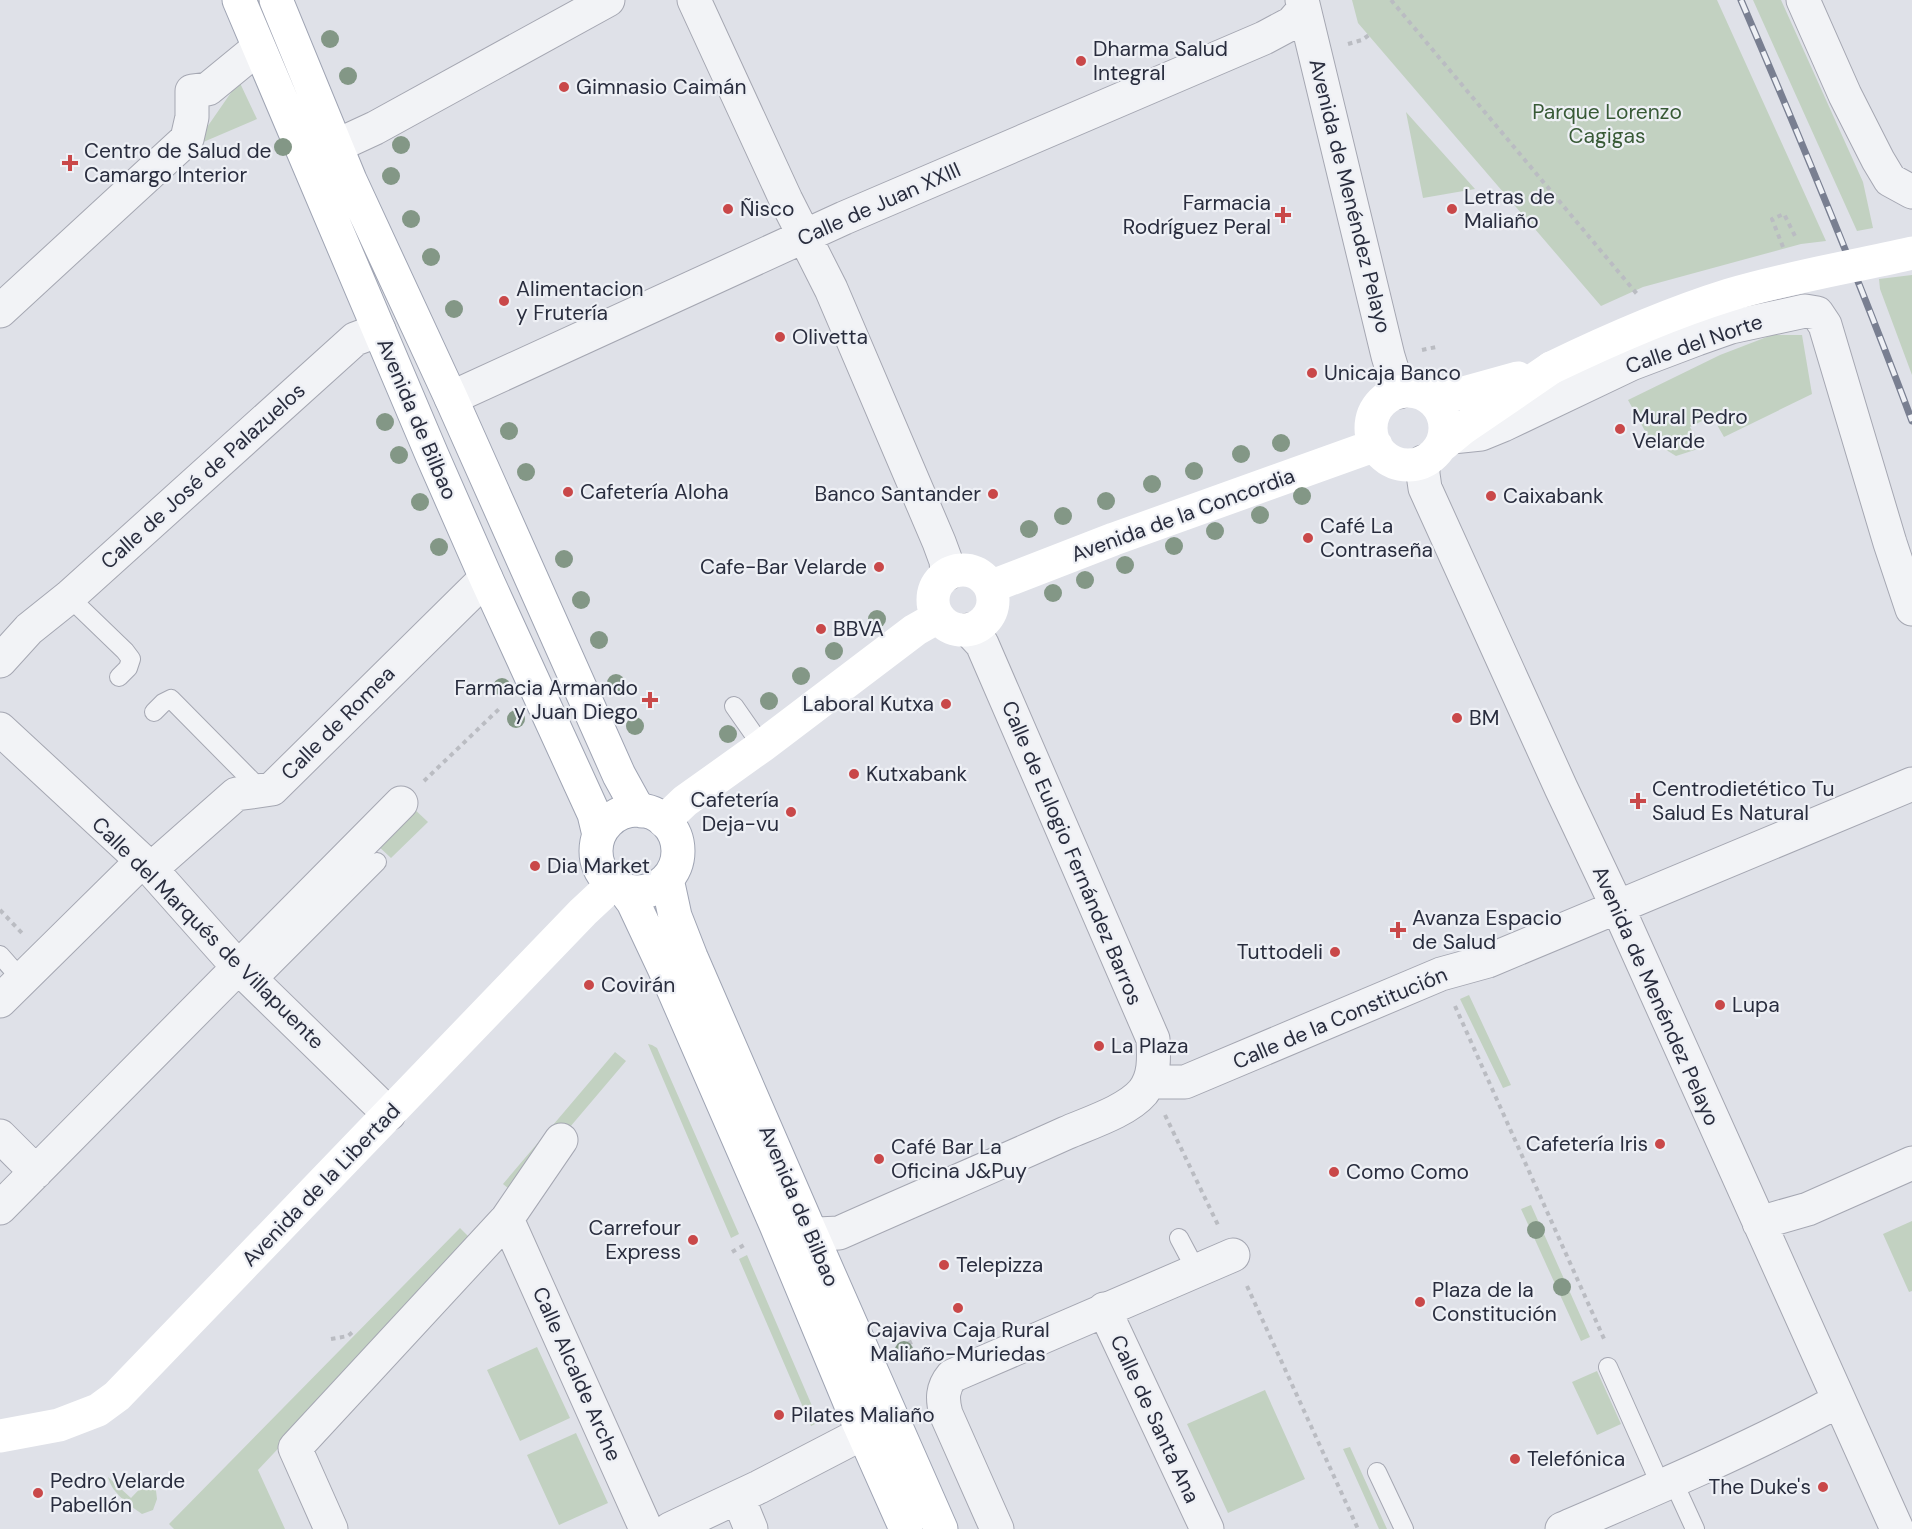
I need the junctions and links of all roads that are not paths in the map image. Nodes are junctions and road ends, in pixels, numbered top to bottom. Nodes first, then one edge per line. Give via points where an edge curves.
1 (238, 0) edge
2 (276, 0) edge
3 (608, 0) edge
4 (694, 0) edge
5 (1803, 0) edge
6 (1303, 4) edge
7 (258, 48) junction
8 (336, 146) junction
9 (1912, 192) edge
10 (805, 236) junction
11 (1912, 253) edge
12 (0, 311) edge
13 (379, 330) junction
14 (1551, 368) junction
15 (1414, 394) junction
16 (450, 398) junction
17 (1376, 445) junction
18 (1439, 449) junction
19 (947, 574) junction
20 (486, 578) junction
21 (990, 587) junction
22 (69, 597) junction
23 (1912, 609) edge
24 (938, 617) junction
25 (969, 630) junction
26 (15, 632) edge
27 (0, 661) edge
28 (119, 677) dead end
29 (734, 706) dead end
30 (154, 712) dead end
31 (0, 729) edge
32 (762, 746) junction
33 (1912, 784) edge
34 (261, 790) junction
35 (401, 803) road end
36 (653, 816) junction
37 (599, 835) junction
38 (377, 862) dead end
39 (146, 865) junction
40 (667, 879) junction
41 (618, 887) junction
42 (1617, 907) junction
43 (0, 955) edge
44 (246, 975) junction
45 (11, 990) edge
46 (1149, 1082) junction
47 (389, 1114) junction
48 (0, 1136) edge
49 (561, 1140) dead end
50 (1912, 1163) edge
51 (36, 1172) junction
52 (0, 1208) edge
53 (507, 1219) junction
54 (1759, 1223) junction
55 (808, 1229) junction
56 (1179, 1238) dead end
57 (1233, 1255) road end
58 (1196, 1270) junction
59 (1104, 1309) junction
60 (1609, 1359) road end
61 (1838, 1401) junction
62 (863, 1433) junction
63 (0, 1436) edge
64 (1377, 1472) dead end
65 (1667, 1483) junction
66 (738, 1497) junction
67 (331, 1529) edge
68 (646, 1529) edge
69 (670, 1529) edge
70 (751, 1529) edge
71 (906, 1529) edge
72 (941, 1529) edge
73 (997, 1529) edge
74 (1207, 1529) edge
75 (1404, 1529) edge
76 (1562, 1529) edge
77 (1695, 1529) edge
78 (1897, 1529) edge

1 - 7 main road, Avenida de Bilbao
2 - 8 main road, Avenida de Bilbao
3 - 8 street
4 - 10 street
5 - 9 street via 1878,160 1890,180
6 - 10 street, Calle de Juan XXIII via 1292,23 1264,38
6 - 15 street, Avenida de Menéndez Pelayo
7 - 12 street via 208,89 192,91 187,139
7 - 13 main road, Avenida de Bilbao
8 - 16 main road, Avenida de Bilbao
10 - 16 street, Calle de Juan XXIII
10 - 19 street via 939,542
11 - 14 main road, bridge via 1730,295 1635,329
13 - 20 main road, Avenida de Bilbao
13 - 22 street, Calle de José de Palazuelos via 355,339
14 - 15 main road via 1453,395
14 - 18 main road
15 - 17 main road via 1386,398 1379,406 1372,436
15 - 18 main road via 1437,404 1442,414 1445,425
16 - 36 main road, Avenida de Bilbao via 629,795
17 - 18 main road via 1382,454 1402,465 1413,465
17 - 21 main road, Avenida de la Concordia
18 - 23 street, Calle del Norte via 1503,425 1631,364 1731,327 1805,311 1817,314 1825,325
18 - 42 street, Avenida de Menéndez Pelayo via 1423,474 1425,488
19 - 21 main road via 967,570 985,579
19 - 24 main road via 934,589 933,608
20 - 34 street, Calle de Romea via 272,789
20 - 37 main road, Avenida de Bilbao via 594,814
21 - 25 main road via 990,614
22 - 26 street, Calle de José de Palazuelos
22 - 28 lane via 131,659
24 - 25 main road via 955,629
24 - 32 main road via 915,630
25 - 46 street, Calle de Eulogio Fernández Barros via 985,650 1153,1039 1155,1060
26 - 27 street, Calle de José de Palazuelos
29 - 32 lane
30 - 34 lane via 171,699
31 - 39 street, Calle del Marqués de Villapuente
32 - 36 main road via 685,801
33 - 42 street, Calle de la Constitución
34 - 39 street, Calle de Romea via 236,794
35 - 44 street
36 - 37 main road via 634,811 621,814
36 - 40 main road via 674,834 675,866
37 - 41 main road via 599,867
38 - 44 lane
39 - 44 street, Calle del Marqués de Villapuente
39 - 45 street, Calle de Romea
40 - 41 main road via 651,890 633,892
40 - 55 main road, Avenida de Bilbao via 675,916 691,957
41 - 47 main road, Avenida de la Libertad via 583,912
41 - 62 main road, Avenida de Bilbao via 633,902 664,968
42 - 46 street, Calle de la Constitución via 1488,961 1441,974 1185,1082
42 - 54 street, Avenida de Menéndez Pelayo
43 - 45 lane
44 - 47 street, Calle del Marqués de Villapuente
44 - 51 street via 194,1013
46 - 55 street via 1124,1107 839,1233 818,1234
47 - 63 main road, Avenida de la Libertad via 117,1396 98,1410 59,1425
48 - 51 street
49 - 53 street
50 - 54 street via 1808,1209
51 - 52 street
53 - 67 street via 295,1448
53 - 68 street, Calle Alcalde Arche
54 - 61 street, Avenida de Menéndez Pelayo
55 - 72 main road, Avenida de Bilbao
56 - 58 lane
57 - 58 street, Calle de Santa Ana
58 - 59 street, Calle de Santa Ana
59 - 73 street, Calle de Santa Ana via 958,1372 946,1384 946,1414
59 - 74 street, Calle de Santa Ana
60 - 65 lane
61 - 65 street
61 - 78 street, Avenida de Menéndez Pelayo
62 - 66 street
62 - 71 main road, Avenida de Bilbao
64 - 75 lane
65 - 76 street
65 - 77 lane
66 - 69 street
66 - 70 street

